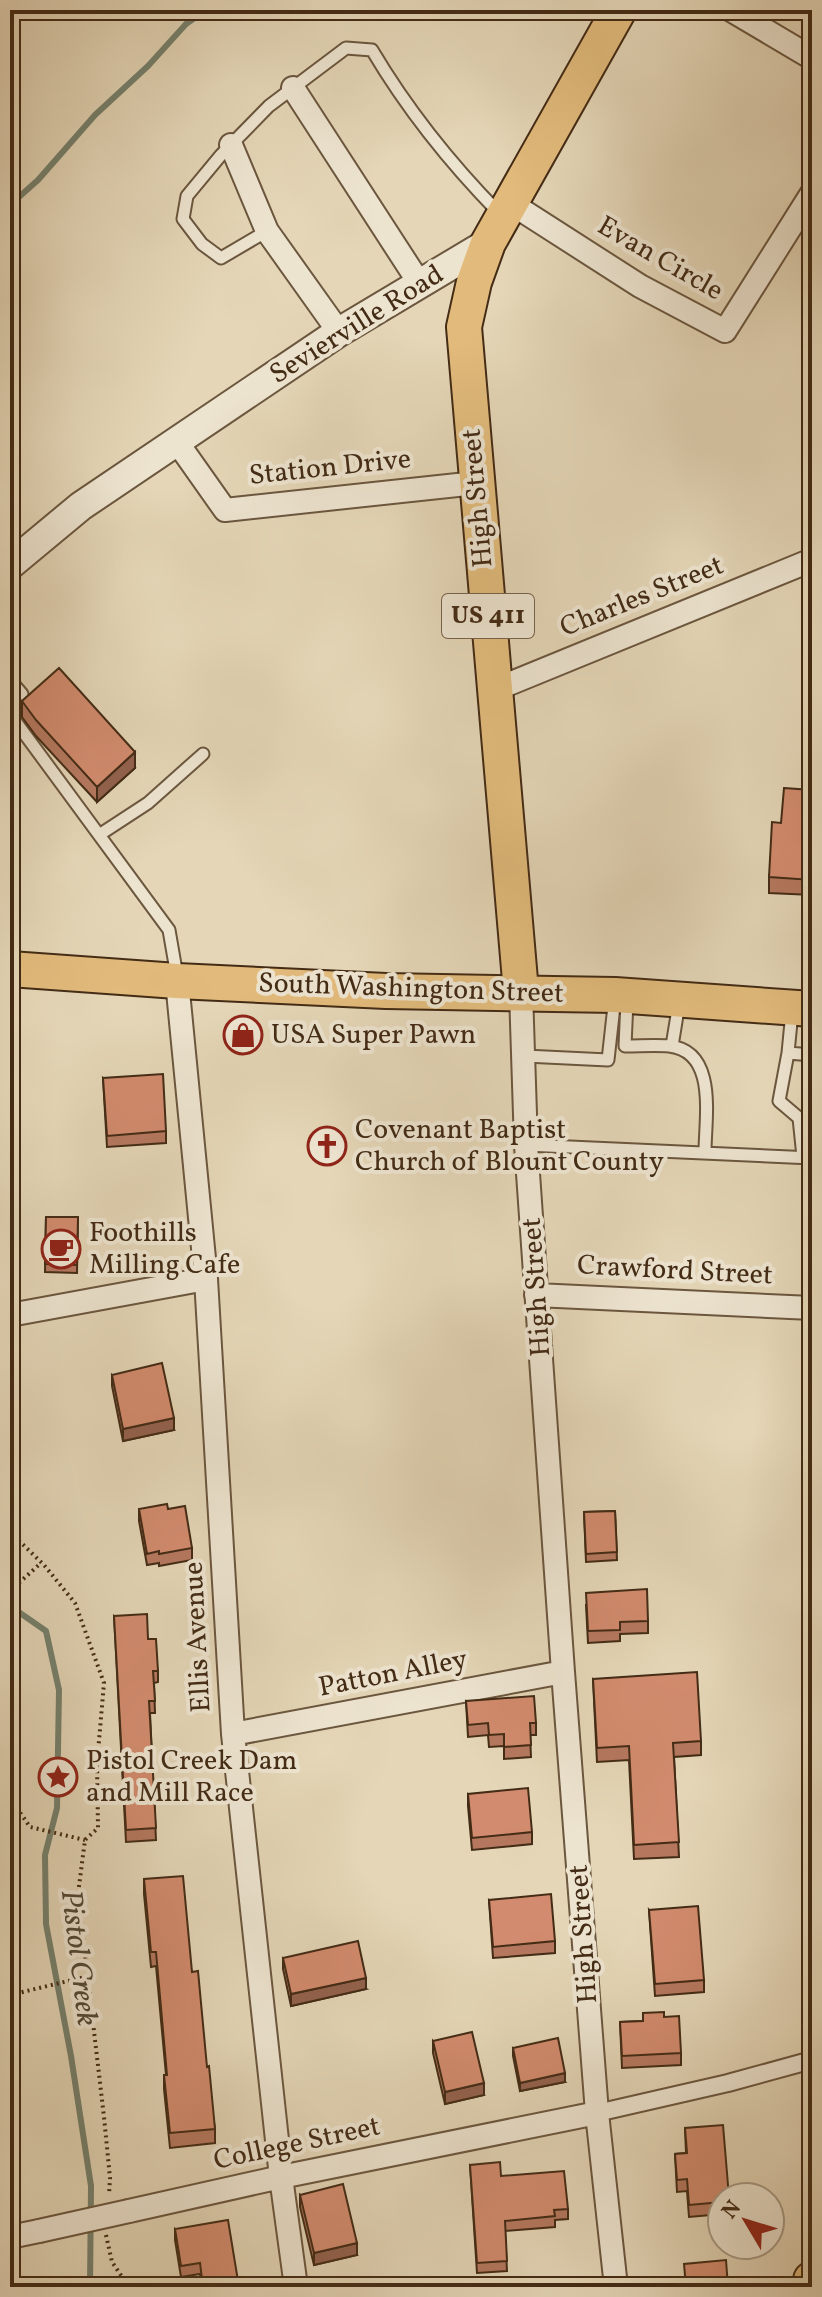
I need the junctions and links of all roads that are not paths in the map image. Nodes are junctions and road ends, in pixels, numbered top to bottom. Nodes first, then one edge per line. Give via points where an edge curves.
1 (619, 10) edge
2 (731, 10) edge
3 (812, 58) edge
4 (293, 88) junction
5 (231, 145) junction
6 (812, 193) edge
7 (500, 221) junction
8 (267, 231) junction
9 (420, 284) junction
10 (339, 332) junction
11 (177, 442) junction
12 (476, 483) junction
13 (812, 560) edge
14 (10, 565) edge
15 (10, 680) edge
16 (494, 690) junction
17 (10, 704) edge
18 (10, 714) edge
19 (203, 754) dead end
20 (99, 835) junction
21 (10, 969) edge
22 (177, 981) junction
23 (521, 992) junction
24 (621, 997) junction
25 (679, 1000) junction
26 (802, 1008) edge
27 (672, 1046) junction
28 (788, 1053) junction
29 (812, 1055) edge
30 (525, 1056) junction
31 (526, 1145) junction
32 (705, 1152) junction
33 (808, 1158) edge
34 (206, 1279) junction
35 (536, 1295) junction
36 (812, 1308) edge
37 (10, 1315) edge
38 (563, 1672) junction
39 (233, 1734) junction
40 (808, 2061) edge
41 (597, 2113) junction
42 (281, 2177) junction
43 (10, 2237) edge
44 (812, 2280) edge
45 (296, 2287) edge
46 (616, 2287) edge
47 (811, 2287) edge

1 - 7 main road, Sevierville Road / US 411
2 - 3 street
4 - 5 lane
4 - 7 lane via 346,48 372,50 396,90
4 - 9 street
5 - 8 street
5 - 8 lane via 187,196 183,219 221,258
6 - 7 street, Evan Circle via 725,331
7 - 9 street, Sevierville Road
7 - 12 main road, High Street / US 411 via 474,282 464,327
8 - 10 street
9 - 10 street, Sevierville Road
10 - 11 street, Sevierville Road
11 - 12 street, Station Drive via 225,510
11 - 14 street, Sevierville Road via 81,506
12 - 16 main road, High Street / US 411
13 - 16 street, Charles Street
15 - 17 lane via 22,694
16 - 23 main road, High Street / US 411
18 - 20 lane
19 - 20 lane via 148,803
20 - 22 lane via 169,930
21 - 22 main road, South Washington Street
22 - 23 main road, South Washington Street
22 - 34 street, Ellis Avenue
23 - 24 main road, South Washington Street
23 - 30 street, High Street
24 - 25 main road, South Washington Street
24 - 27 lane via 625,1046
24 - 30 lane via 608,1060
25 - 26 main road, South Washington Street
25 - 27 lane
26 - 28 lane
27 - 32 lane via 692,1055 706,1080
28 - 29 lane
28 - 33 lane via 779,1101 799,1118
30 - 31 street, High Street
31 - 32 lane
31 - 35 street, High Street
32 - 33 lane
34 - 37 street
34 - 39 street, Ellis Avenue
35 - 36 street, Crawford Street
35 - 38 street, High Street
38 - 39 street, Patton Alley
38 - 41 street, High Street
39 - 42 street, Ellis Avenue
40 - 41 street
41 - 42 street, College Street
41 - 46 street, High Street
42 - 43 street, College Street, bridge
42 - 45 street, Ellis Avenue
44 - 47 highway

